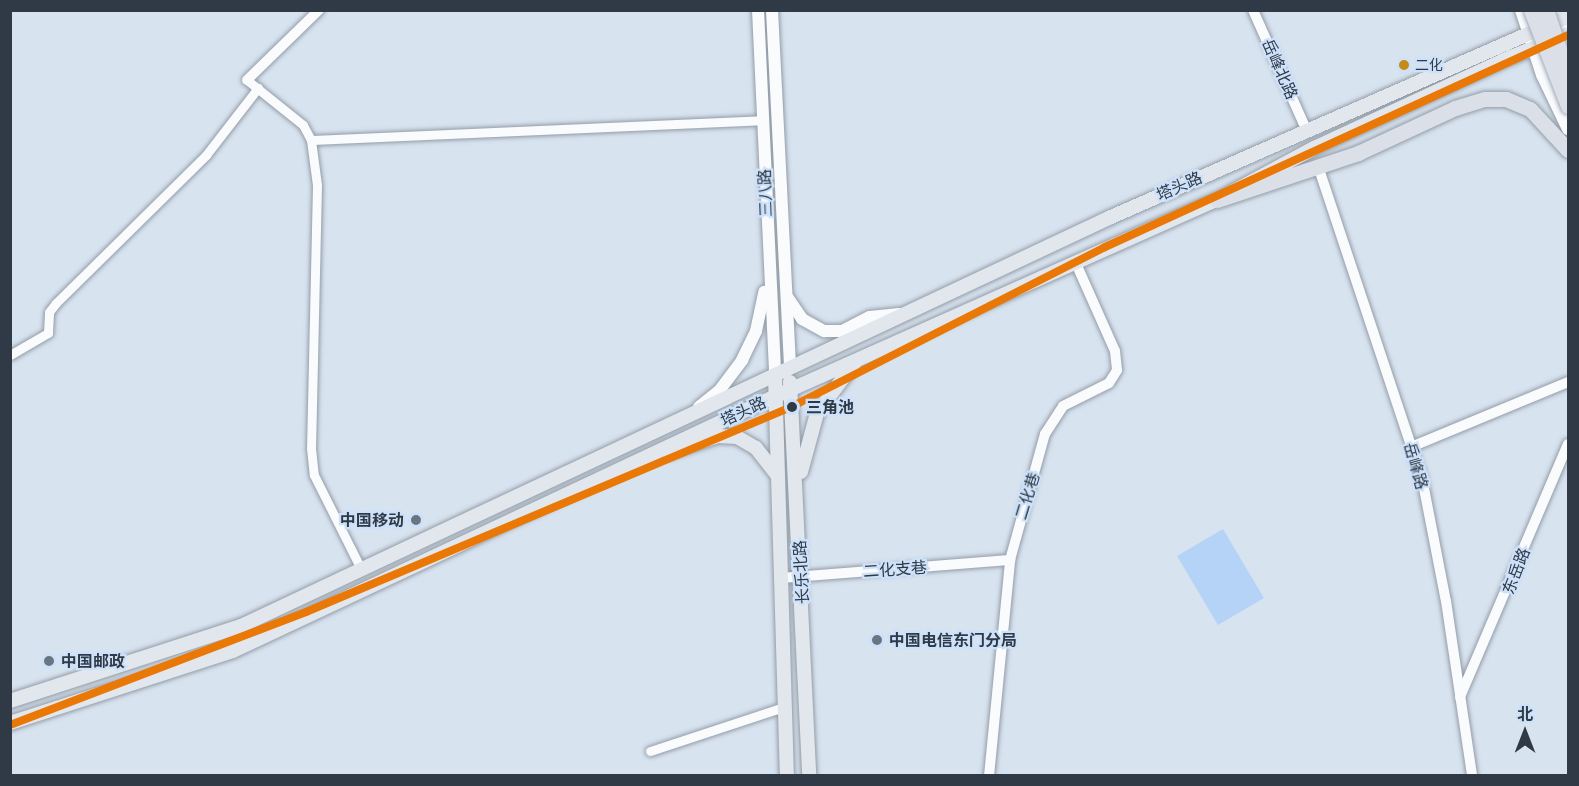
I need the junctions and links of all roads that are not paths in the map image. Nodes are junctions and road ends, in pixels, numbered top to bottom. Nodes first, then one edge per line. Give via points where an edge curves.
1 (319, 10) edge
2 (758, 10) edge
3 (772, 10) edge
4 (1253, 10) edge
5 (1521, 10) edge
6 (1531, 10) edge
7 (1546, 10) edge
8 (1563, 15) edge
9 (1527, 34) junction
10 (1568, 37) edge
11 (1532, 49) junction
12 (1569, 75) edge
13 (248, 80) joint
14 (258, 88) junction
15 (1569, 106) edge
16 (763, 120) junction
17 (1306, 129) junction
18 (1569, 129) edge
19 (311, 140) junction
20 (1569, 150) edge
21 (1318, 166) junction
22 (1217, 200) junction
23 (1075, 261) junction
24 (768, 268) junction
25 (786, 294) junction
26 (912, 313) junction
27 (10, 356) edge
28 (856, 359) junction
29 (790, 368) junction
30 (775, 375) junction
31 (1569, 382) edge
32 (790, 390) junction
33 (776, 396) junction
34 (693, 413) junction
35 (1569, 444) edge
36 (1411, 447) junction
37 (649, 455) junction
38 (776, 474) junction
39 (796, 500) junction
40 (1010, 560) junction
41 (361, 569) junction
42 (801, 576) junction
43 (780, 578) junction
44 (1460, 697) junction
45 (10, 701) edge
46 (784, 707) junction
47 (10, 723) edge
48 (650, 751) dead end
49 (787, 776) edge
50 (809, 776) edge
51 (989, 776) edge
52 (1472, 776) edge

1 - 13 street
2 - 16 main road, 三八路
3 - 25 main road, 三八路
4 - 17 street, 岳峰北路
5 - 9 main road
6 - 15 highway, bridge
7 - 12 highway, bridge
8 - 9 main road, 塔头路
8 - 10 main road
9 - 11 main road
9 - 17 main road, 塔头路
10 - 11 main road, 塔头路
11 - 18 main road
11 - 22 main road, 塔头路 via 1314,148
13 - 14 street
14 - 19 street via 303,124
14 - 27 street via 206,156 56,303 50,312 48,333
16 - 19 street
16 - 24 main road, 三八路
17 - 26 main road, 塔头路
19 - 41 street via 317,185 311,448 314,475
20 - 21 highway via 1530,109 1492,98 1455,108 1358,153
21 - 22 highway
21 - 36 street, 岳峰路
22 - 23 main road, 塔头路
23 - 28 main road, 塔头路
23 - 40 street, 二化巷 via 1114,351 1117,370 1109,383 1063,406 1048,426
24 - 30 main road, 三八路
24 - 34 main road via 756,331 742,360 719,391
25 - 26 main road via 802,319 824,331 842,331 870,317
25 - 29 main road, 三八路
26 - 29 main road, 塔头路
28 - 32 main road, 塔头路
28 - 39 main road via 813,423
29 - 30 main road, 塔头路
29 - 32 main road, 长乐北路
30 - 33 main road, 长乐北路
30 - 34 main road, 塔头路
31 - 36 street
32 - 33 main road, 塔头路
32 - 39 main road, 长乐北路
33 - 37 main road, 塔头路
33 - 38 main road, 长乐北路
34 - 41 main road, 塔头路
35 - 44 street, 东岳路
36 - 44 street, 岳峰路 via 1422,478
37 - 38 main road via 728,436 756,448
37 - 47 main road, 塔头路 via 233,651
38 - 43 main road, 长乐北路
39 - 42 main road, 长乐北路
40 - 42 street, 二化支巷
40 - 51 street, 二化巷
41 - 45 main road, 塔头路 via 241,626
42 - 43 street, 二化支巷
42 - 50 main road, 长乐北路
43 - 46 main road, 长乐北路
44 - 52 street, 岳峰路
46 - 48 street
46 - 49 main road, 长乐北路

